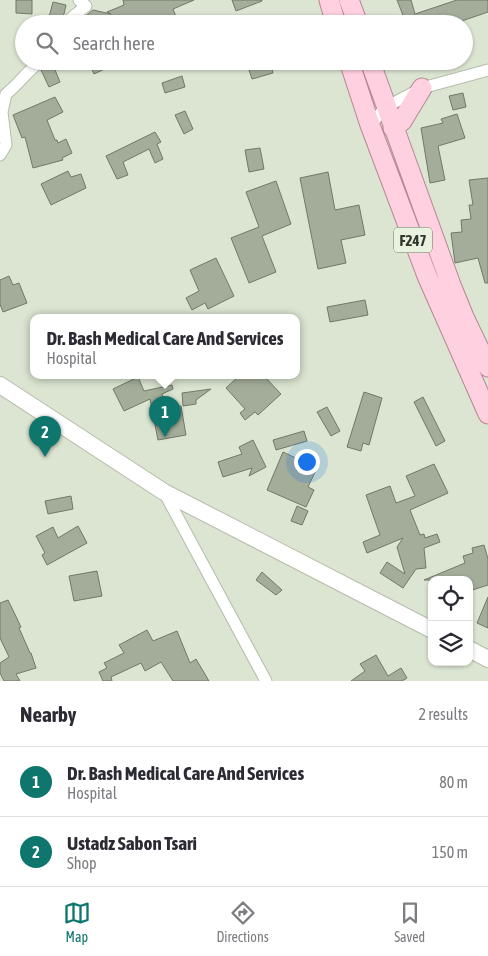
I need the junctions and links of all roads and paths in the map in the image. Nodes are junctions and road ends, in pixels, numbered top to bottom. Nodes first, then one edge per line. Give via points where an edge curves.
1 (79, 0) edge
2 (329, 0) edge
3 (349, 0) edge
4 (75, 15) edge
5 (333, 15) edge
6 (355, 15) edge
7 (28, 70) edge
8 (352, 70) edge
9 (373, 70) edge
10 (488, 70) edge
11 (422, 88) junction
12 (386, 107) junction
13 (370, 125) junction
14 (393, 128) junction
15 (0, 155) edge
16 (488, 367) edge
17 (0, 385) edge
18 (488, 414) edge
19 (164, 492) junction
20 (428, 628) edge
21 (473, 651) edge
22 (488, 659) edge
23 (266, 681) edge

1 - 4 street via 86,6
2 - 5 main road
3 - 6 main road
7 - 15 street via 6,94 2,112 6,145
8 - 13 main road, F247
9 - 12 main road, F247
10 - 11 street
11 - 12 street
11 - 14 main road via 402,121
12 - 13 street
12 - 14 main road, F247
13 - 18 main road, F247 via 427,276
14 - 16 main road, F247 via 451,285
17 - 19 street
19 - 20 street
19 - 23 street
21 - 22 street

